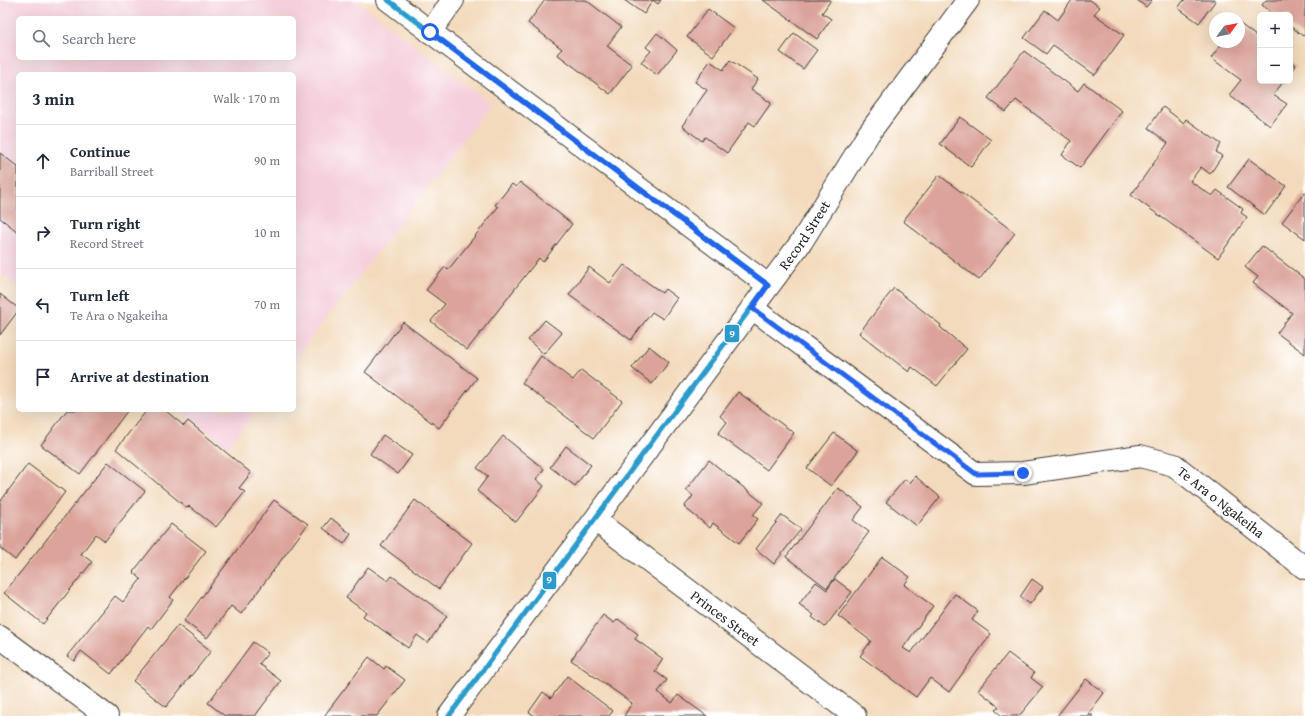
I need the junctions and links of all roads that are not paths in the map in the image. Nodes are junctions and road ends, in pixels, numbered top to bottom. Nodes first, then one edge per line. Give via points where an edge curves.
1 (388, 0) edge
2 (453, 0) edge
3 (968, 0) edge
4 (430, 32) junction
5 (768, 285) junction
6 (752, 308) junction
7 (595, 520) junction
8 (1305, 568) edge
9 (0, 637) edge
10 (107, 716) edge
11 (449, 716) edge
12 (855, 716) edge

1 - 4 street
2 - 4 street
3 - 5 street, Record Street via 869,133 802,241
4 - 5 street
5 - 6 street, Record Street
6 - 7 street, Record Street
6 - 8 street, Te Ara o Ngakeiha via 976,474 1023,473 1140,456 1174,465
7 - 11 street, Record Street
7 - 12 street, Princes Street
9 - 10 street

